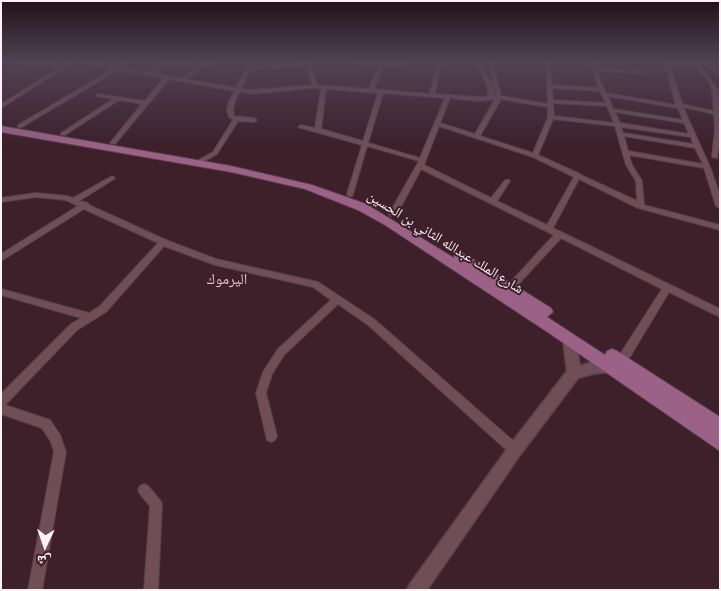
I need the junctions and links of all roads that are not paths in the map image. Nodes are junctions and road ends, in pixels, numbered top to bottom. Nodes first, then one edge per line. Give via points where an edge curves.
1 (28, 90) edge
2 (82, 90) edge
3 (156, 90) edge
4 (238, 90) joint
5 (289, 90) edge
6 (324, 90) edge
7 (364, 90) edge
8 (371, 90) joint
9 (433, 90) edge
10 (492, 90) edge
11 (495, 90) edge
12 (550, 90) edge
13 (582, 90) edge
14 (675, 90) edge
15 (714, 90) edge
16 (381, 91) junction
17 (603, 92) junction
18 (99, 95) dead end
19 (432, 96) junction
20 (448, 97) junction
21 (118, 98) junction
22 (496, 98) junction
23 (145, 102) junction
24 (551, 103) junction
25 (1, 106) edge
26 (679, 106) junction
27 (718, 106) edge
28 (611, 108) junction
29 (717, 113) junction
30 (551, 117) junction
31 (236, 118) junction
32 (254, 120) dead end
33 (687, 122) junction
34 (1, 123) edge
35 (438, 124) junction
36 (618, 125) junction
37 (20, 126) junction
38 (300, 127) dead end
39 (1, 129) edge
40 (318, 130) junction
41 (63, 134) junction
42 (621, 134) junction
43 (693, 136) junction
44 (476, 137) junction
45 (113, 143) junction
46 (367, 145) junction
47 (697, 146) junction
48 (625, 152) junction
49 (702, 155) junction
50 (536, 156) junction
51 (717, 158) edge
52 (200, 161) junction
53 (421, 163) junction
54 (707, 167) junction
55 (578, 175) junction
56 (112, 178) dead end
57 (507, 181) dead end
58 (350, 194) junction
59 (1, 200) edge
60 (75, 200) junction
61 (493, 201) junction
62 (85, 205) junction
63 (641, 206) junction
64 (720, 206) edge
65 (393, 214) junction
66 (720, 228) edge
67 (549, 229) junction
68 (559, 234) junction
69 (164, 242) junction
70 (1, 258) edge
71 (510, 288) junction
72 (668, 288) junction
73 (1, 292) edge
74 (338, 299) junction
75 (720, 313) edge
76 (89, 318) junction
77 (569, 339) junction
78 (616, 365) junction
79 (574, 373) junction
80 (1, 402) edge
81 (1, 409) edge
82 (720, 427) edge
83 (271, 436) dead end
84 (720, 442) edge
85 (515, 450) junction
86 (144, 490) dead end
87 (35, 590) edge
88 (151, 590) edge
89 (416, 590) edge

1 - 25 street
2 - 37 street
3 - 23 street
4 - 5 street
4 - 31 street via 230,111
6 - 40 street
7 - 8 street
8 - 16 street
9 - 19 street
10 - 22 street
11 - 22 street
12 - 24 street
13 - 17 street
14 - 26 street
15 - 27 street
16 - 19 street
16 - 46 street
17 - 26 street
17 - 28 street
18 - 21 street
19 - 20 street
20 - 22 street
20 - 35 street
21 - 23 street
21 - 41 street
22 - 24 street
22 - 44 street
23 - 45 street
24 - 28 street
24 - 30 street
26 - 29 street
26 - 33 street
27 - 29 street
28 - 33 street
28 - 36 street
29 - 51 street
30 - 36 street
30 - 50 street
31 - 32 street
31 - 52 street via 215,153
33 - 43 street
34 - 37 main road, شارع الملك عبدالله الثاني بن الحسين
35 - 44 street
35 - 53 street
36 - 42 street
36 - 43 street
37 - 41 main road, شارع الملك عبدالله الثاني بن الحسين
38 - 40 street
39 - 52 main road, شارع الملك عبدالله الثاني بن الحسين
40 - 46 street
41 - 45 main road, شارع الملك عبدالله الثاني بن الحسين
42 - 47 street
42 - 48 street
43 - 47 street
44 - 50 street
45 - 52 main road, شارع الملك عبدالله الثاني بن الحسين
46 - 53 street
46 - 58 street
47 - 49 street
48 - 54 street
48 - 63 street via 639,181
49 - 51 street
49 - 54 street
50 - 55 street
52 - 58 main road, شارع الملك عبدالله الثاني بن الحسين via 265,170
52 - 77 main road, شارع الملك عبدالله الثاني بن الحسين via 293,183 362,207
53 - 61 street
53 - 65 street
54 - 64 street
55 - 63 street
55 - 67 street
56 - 60 street
57 - 61 street
58 - 65 main road, شارع الملك عبدالله الثاني بن الحسين
59 - 60 street via 47,196
60 - 62 street
61 - 67 street
62 - 69 street
62 - 70 street
63 - 66 street
65 - 71 main road, شارع الملك عبدالله الثاني بن الحسين
67 - 68 street
68 - 71 street
68 - 72 street
69 - 74 street via 215,262 315,284
69 - 76 street via 102,309
71 - 78 main road, شارع الملك عبدالله الثاني بن الحسين
72 - 75 street
72 - 78 street
73 - 76 street
74 - 83 street via 272,364 262,393
74 - 85 street via 371,322
76 - 80 street via 74,327
77 - 78 main road, شارع الملك عبدالله الثاني بن الحسين
77 - 79 street
78 - 79 street
78 - 82 main road, شارع الملك عبدالله الثاني بن الحسين
78 - 84 main road, شارع الملك عبدالله الثاني بن الحسين
79 - 85 street
81 - 87 street via 46,424 60,452
85 - 89 street
86 - 88 street via 156,504

